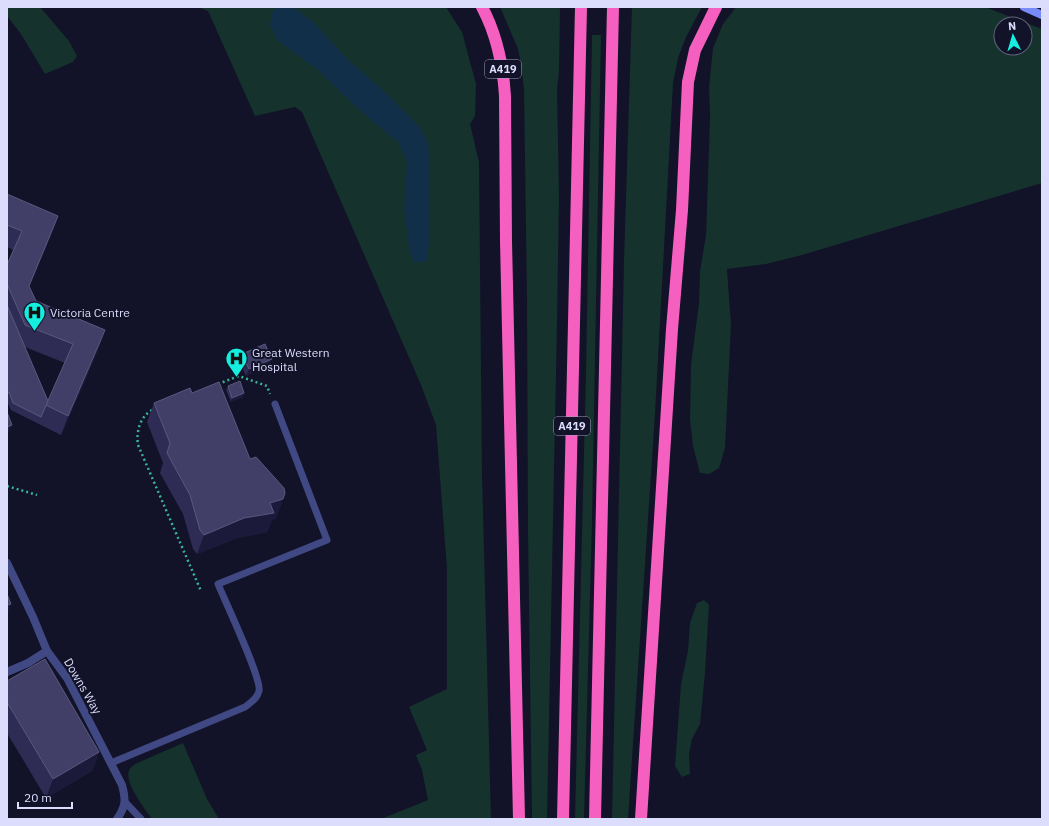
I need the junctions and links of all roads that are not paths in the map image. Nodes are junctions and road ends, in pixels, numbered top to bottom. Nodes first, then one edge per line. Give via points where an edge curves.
1 (482, 7) edge
2 (581, 7) edge
3 (613, 7) edge
4 (716, 7) edge
5 (1024, 7) edge
6 (1042, 15) edge
7 (275, 404) road end
8 (7, 562) edge
9 (47, 651) junction
10 (7, 672) edge
11 (111, 763) junction
12 (126, 802) junction
13 (117, 819) edge
14 (141, 819) edge
15 (519, 819) edge
16 (563, 819) edge
17 (595, 819) edge
18 (641, 819) edge

1 - 15 highway, A419 via 495,34 501,55 505,88
2 - 16 highway, A419
3 - 17 highway, A419
4 - 18 highway via 695,50 686,96 682,210
5 - 6 main road
7 - 11 lane via 327,540 218,584 256,673 259,690 255,699 245,707
8 - 9 street, Downs Way
9 - 10 street
9 - 11 street, Downs Way via 67,678
11 - 12 street, Downs Way via 122,785
12 - 13 street
12 - 14 lane, Downs Way

